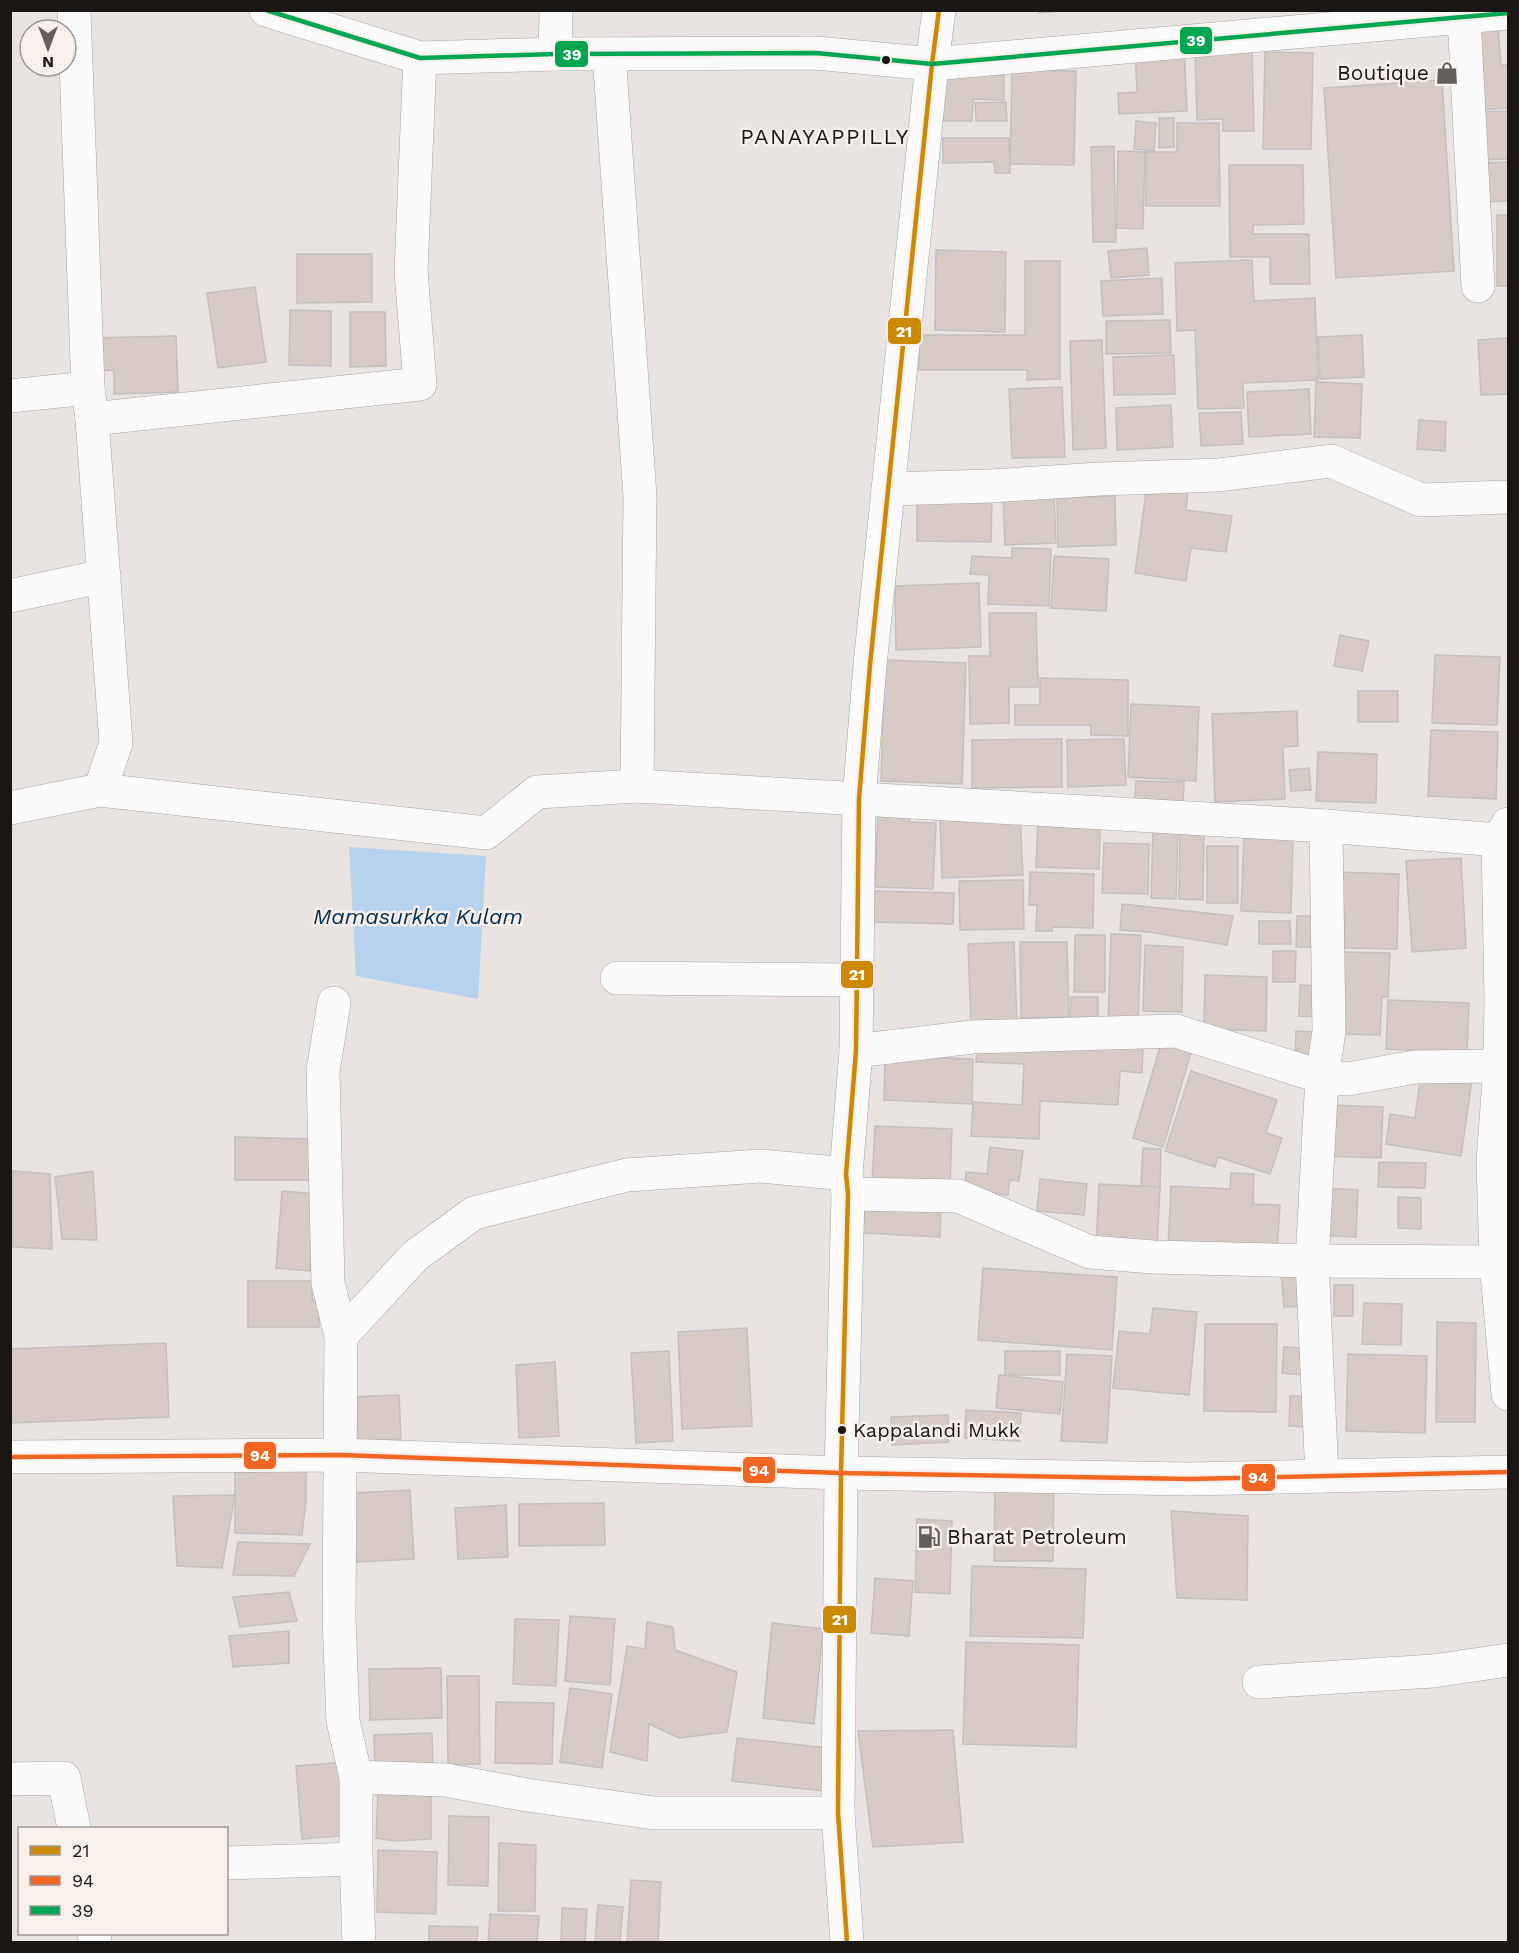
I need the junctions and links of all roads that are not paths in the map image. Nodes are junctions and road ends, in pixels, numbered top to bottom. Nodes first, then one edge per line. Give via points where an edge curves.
1 (74, 10) edge
2 (266, 10) edge
3 (556, 10) edge
4 (939, 10) edge
5 (1509, 13) edge
6 (1464, 17) junction
7 (555, 54) junction
8 (609, 54) junction
9 (420, 58) junction
10 (932, 64) junction
11 (1478, 286) dead end
12 (10, 396) edge
13 (90, 403) junction
14 (888, 489) junction
15 (1509, 497) edge
16 (104, 576) junction
17 (10, 596) edge
18 (637, 786) junction
19 (100, 790) junction
20 (859, 799) junction
21 (10, 808) edge
22 (1326, 826) junction
23 (1503, 832) edge
24 (617, 978) dead end
25 (856, 980) junction
26 (334, 1003) dead end
27 (856, 1051) junction
28 (1500, 1066) junction
29 (1322, 1077) junction
30 (847, 1184) junction
31 (1312, 1261) junction
32 (1496, 1262) junction
33 (340, 1336) junction
34 (1509, 1394) edge
35 (340, 1455) junction
36 (10, 1457) edge
37 (1509, 1472) edge
38 (841, 1473) junction
39 (1322, 1476) junction
40 (1509, 1660) edge
41 (1259, 1682) dead end
42 (356, 1778) junction
43 (10, 1779) edge
44 (838, 1812) junction
45 (74, 1827) edge
46 (356, 1859) junction
47 (228, 1863) edge
48 (359, 1942) edge
49 (847, 1942) edge

1 - 13 street
2 - 9 street
3 - 7 street
4 - 10 street
5 - 6 street
6 - 10 street
6 - 11 street
7 - 8 street
7 - 9 street
8 - 10 street via 816,52
8 - 18 street via 640,496
9 - 13 street via 411,272 420,384
10 - 14 street
12 - 13 street
13 - 16 street
14 - 15 street via 1219,475 1330,461 1421,500
14 - 20 street
16 - 17 street
16 - 19 street via 116,743
18 - 19 street via 537,792 486,833
18 - 20 street
19 - 21 street
20 - 22 street
20 - 25 street
22 - 23 street
22 - 29 street via 1329,1032
23 - 28 street
24 - 25 street
25 - 27 street
26 - 33 street via 323,1071 328,1283
27 - 29 street via 972,1037 1176,1031
27 - 30 street
28 - 29 street via 1415,1067 1348,1079
28 - 32 street via 1493,1162
29 - 31 street
30 - 31 street via 958,1196 1090,1252
30 - 33 street via 760,1166 627,1175 474,1213 415,1256
30 - 38 street
31 - 32 street
31 - 39 street
32 - 34 street
33 - 35 street
35 - 36 street
35 - 38 street
35 - 42 street via 339,1617 344,1721
37 - 39 street
38 - 39 street via 1189,1479
38 - 44 street
40 - 41 street via 1433,1671
42 - 44 street via 445,1780 654,1813
42 - 46 street
43 - 45 street via 64,1778
44 - 49 street
46 - 47 street
46 - 48 street

